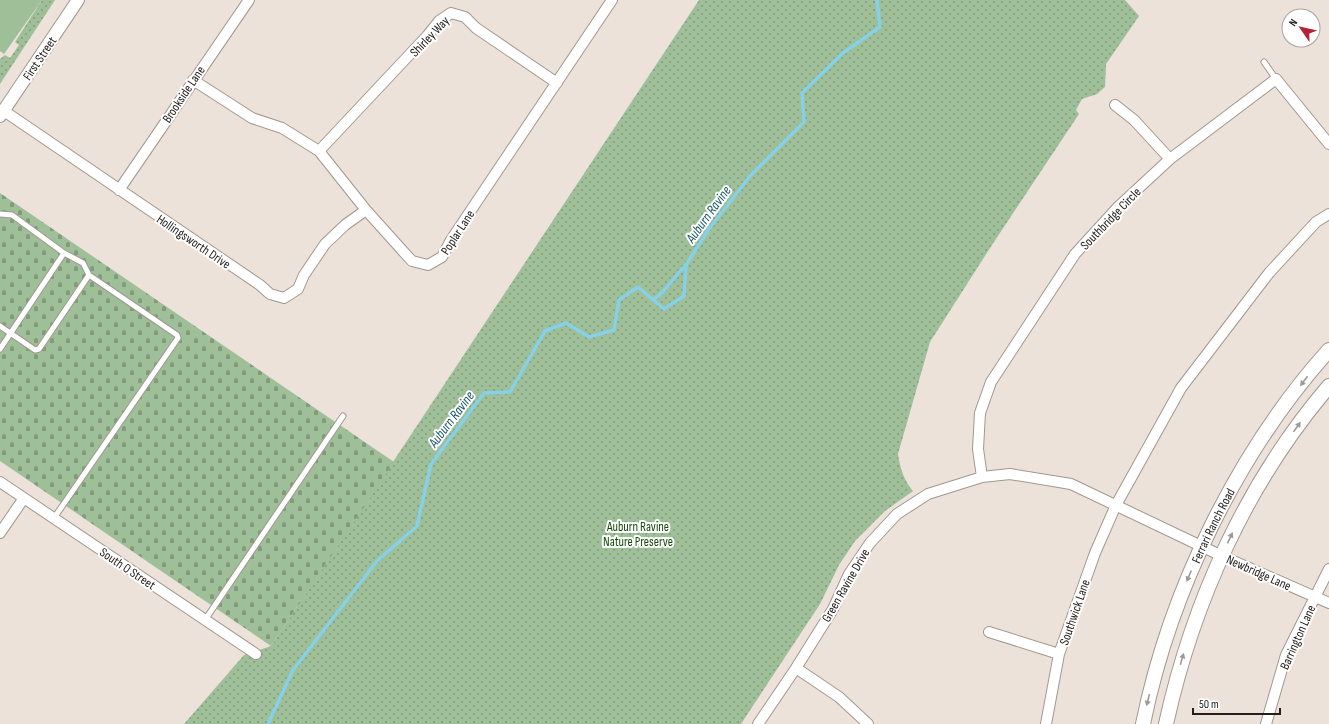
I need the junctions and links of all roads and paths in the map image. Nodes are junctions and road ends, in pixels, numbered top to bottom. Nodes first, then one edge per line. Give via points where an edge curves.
1 (78, 0) edge
2 (249, 0) edge
3 (612, 0) edge
4 (1264, 62) dead end
5 (1276, 79) junction
6 (193, 80) junction
7 (557, 83) junction
8 (1115, 104) dead end
9 (1, 114) edge
10 (1329, 144) edge
11 (319, 151) junction
12 (1170, 159) junction
13 (119, 190) junction
14 (366, 210) junction
15 (0, 214) edge
16 (1329, 214) edge
17 (64, 253) junction
18 (89, 275) junction
19 (0, 326) edge
20 (10, 333) junction
21 (0, 349) edge
22 (1329, 350) edge
23 (1329, 386) edge
24 (343, 416) dead end
25 (982, 477) junction
26 (0, 482) edge
27 (24, 498) junction
28 (1116, 505) junction
29 (54, 518) junction
30 (0, 533) edge
31 (1212, 551) junction
32 (1329, 569) edge
33 (1314, 597) junction
34 (1329, 603) edge
35 (205, 620) junction
36 (990, 632) dead end
37 (256, 654) dead end
38 (1059, 654) junction
39 (796, 668) junction
40 (758, 724) edge
41 (868, 724) edge
42 (1046, 724) edge
43 (1143, 724) edge
44 (1166, 724) edge
45 (1266, 724) edge

1 - 9 street, First Street
2 - 6 street, Brookside Lane
3 - 7 street, Poplar Lane
4 - 5 lane
5 - 10 street
5 - 12 street, Southbridge Circle
6 - 11 street, Poplar Lane via 252,118 282,128
6 - 13 street, Brookside Lane
7 - 11 street, Shirley Way via 476,28 465,17 451,13 439,21
7 - 14 street, Poplar Lane via 451,240 442,258 428,265 412,261
8 - 12 street via 1134,120
9 - 13 street, Hollingsworth Drive
11 - 14 street, Poplar Lane
12 - 25 street, Southbridge Circle via 1117,208 1075,254 990,382 980,413 978,449
13 - 14 street, Hollingsworth Drive via 270,294 284,298 298,289 304,275 325,244
15 - 17 lane via 12,215
16 - 28 street via 1316,222 1269,273 1181,388
17 - 18 lane via 83,264
17 - 20 lane
18 - 20 lane via 39,349 35,350
18 - 29 lane via 178,338
19 - 20 lane
20 - 21 lane
22 -> 31 main road, Ferrari Ranch Road via 1292,397 1226,498
31 -> 23 main road, Ferrari Ranch Road via 1245,509 1272,464
24 - 35 lane
25 - 28 street, Green Ravine Drive via 1010,474 1071,484
25 - 39 street, Green Ravine Drive via 928,494 897,514 870,543 849,574 833,609
26 - 27 street, South O Street
27 - 29 street, South O Street
27 - 30 street
28 - 31 street, Green Ravine Drive
28 - 38 street, Southwick Lane via 1094,553
29 - 35 street, South O Street
31 - 33 street, Newbridge Lane
31 -> 43 main road, Ferrari Ranch Road via 1170,623
44 -> 31 main road, Ferrari Ranch Road
32 - 33 street, Barrington Lane
33 - 34 street, Newbridge Lane
33 - 45 street, Barrington Lane via 1286,654
35 - 37 street, South O Street
36 - 38 street
38 - 42 street, Southwick Lane
39 - 40 street, Green Ravine Drive
39 - 41 street via 839,697

